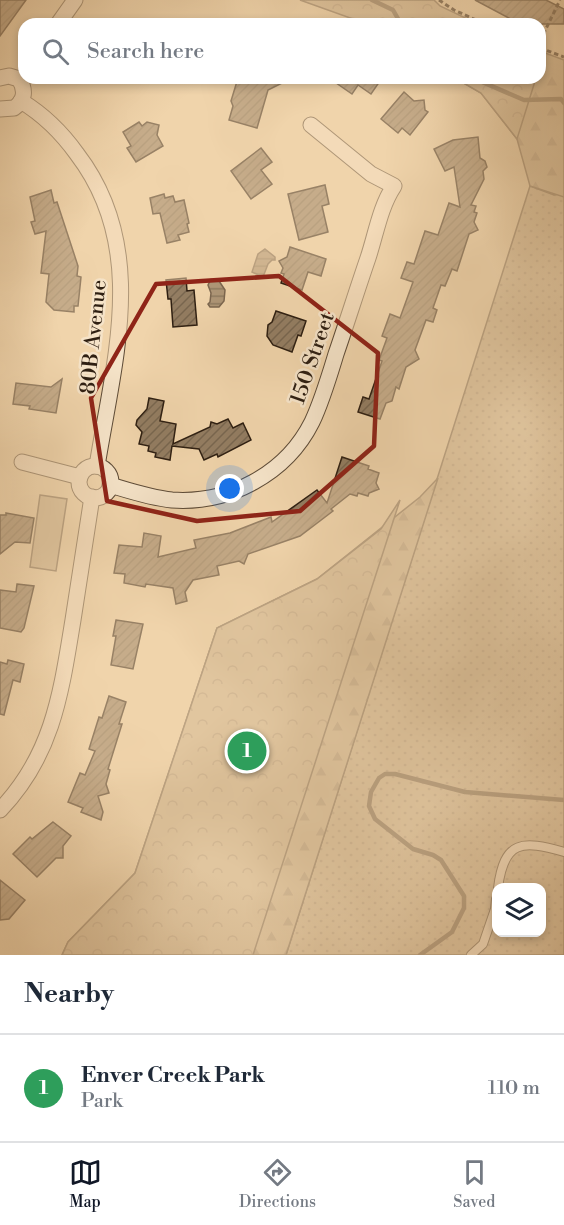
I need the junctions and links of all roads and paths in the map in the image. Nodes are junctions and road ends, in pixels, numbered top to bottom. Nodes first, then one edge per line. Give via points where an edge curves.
1 (75, 0) edge
2 (439, 0) edge
3 (560, 0) edge
4 (62, 18) edge
5 (472, 18) edge
6 (546, 29) edge
7 (546, 50) edge
8 (564, 57) edge
9 (18, 76) edge
10 (0, 78) edge
11 (23, 84) edge
12 (21, 101) junction
13 (0, 109) edge
14 (311, 125) dead end
15 (22, 462) dead end
16 (97, 466) junction
17 (80, 477) junction
18 (110, 485) junction
19 (92, 497) junction
20 (0, 810) edge
21 (564, 852) edge
22 (499, 883) edge
23 (492, 918) edge
24 (471, 955) edge

1 - 4 street
2 - 5 path
3 - 6 path
7 - 8 path
9 - 10 street
11 - 12 street
12 - 13 street via 14,108
12 - 16 street, 80B Avenue via 58,130 88,170 104,200 117,244 121,311
14 - 18 street, 150 Street via 371,174 394,186 386,198 311,424 293,450 268,473 244,488 218,496 173,500
15 - 17 street
16 - 17 street via 88,467
16 - 18 street via 108,473
17 - 19 street via 81,490
18 - 19 street via 102,496
19 - 20 street via 55,716 32,768
21 - 22 lane via 538,845 518,847 505,856
23 - 24 lane via 483,944

